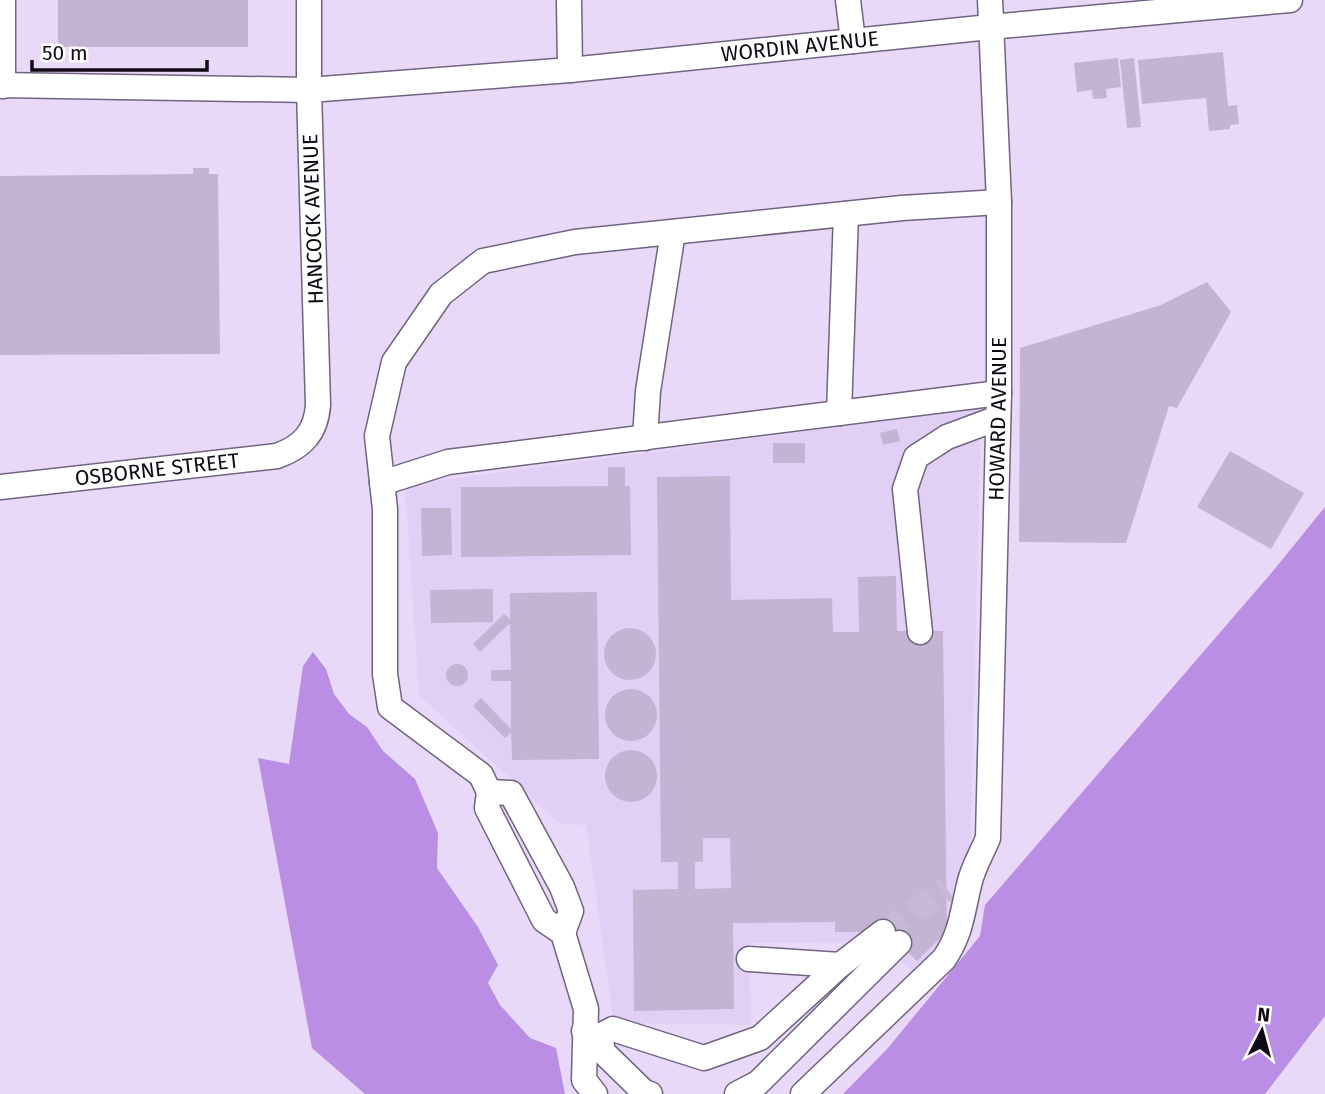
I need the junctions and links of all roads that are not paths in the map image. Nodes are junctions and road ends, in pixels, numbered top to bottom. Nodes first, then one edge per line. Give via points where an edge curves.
1 (3, 0) edge
2 (309, 0) edge
3 (569, 0) edge
4 (848, 0) edge
5 (990, 0) edge
6 (1290, 0) edge
7 (1231, 3) edge
8 (990, 27) junction
9 (853, 41) junction
10 (570, 70) junction
11 (2, 85) edge
12 (309, 90) junction
13 (999, 202) junction
14 (846, 214) junction
15 (673, 232) junction
16 (999, 393) junction
17 (839, 413) junction
18 (998, 418) junction
19 (308, 436) joint
20 (645, 438) junction
21 (382, 483) junction
22 (0, 487) edge
23 (920, 632) dead end
24 (749, 959) dead end
25 (840, 965) junction
26 (592, 1034) junction
27 (595, 1094) edge
28 (650, 1094) edge
29 (737, 1094) edge
30 (803, 1094) edge

1 - 11 street
2 - 12 street, HANCOCK AVENUE
3 - 10 street
4 - 9 street
5 - 8 street, HOWARD AVENUE
6 - 7 street, WORDIN AVENUE
7 - 8 street, WORDIN AVENUE
8 - 9 street, WORDIN AVENUE
8 - 13 street, HOWARD AVENUE
9 - 10 street, WORDIN AVENUE
10 - 12 street, WORDIN AVENUE
11 - 12 street, WORDIN AVENUE
12 - 19 street, HANCOCK AVENUE via 318,405
13 - 14 street
13 - 16 street, HOWARD AVENUE
14 - 15 street
14 - 17 street
15 - 20 street
15 - 21 street via 575,242 483,261 441,294 394,362 377,436
16 - 17 street
16 - 18 street, HOWARD AVENUE
17 - 20 street
18 - 23 street via 947,437 916,457 905,489
18 - 30 street, HOWARD AVENUE via 988,838 958,886 965,912 956,942 944,960
19 - 22 street, OSBORNE STREET via 291,451 276,456
20 - 21 street via 448,462
21 - 26 street via 386,509 385,674 390,707 481,775 489,792 487,808 544,920 563,933
24 - 25 street
25 - 26 street via 760,1038 704,1058 613,1029
25 - 29 street via 891,938 758,1083
26 - 27 street via 584,1080
26 - 28 street via 603,1052

